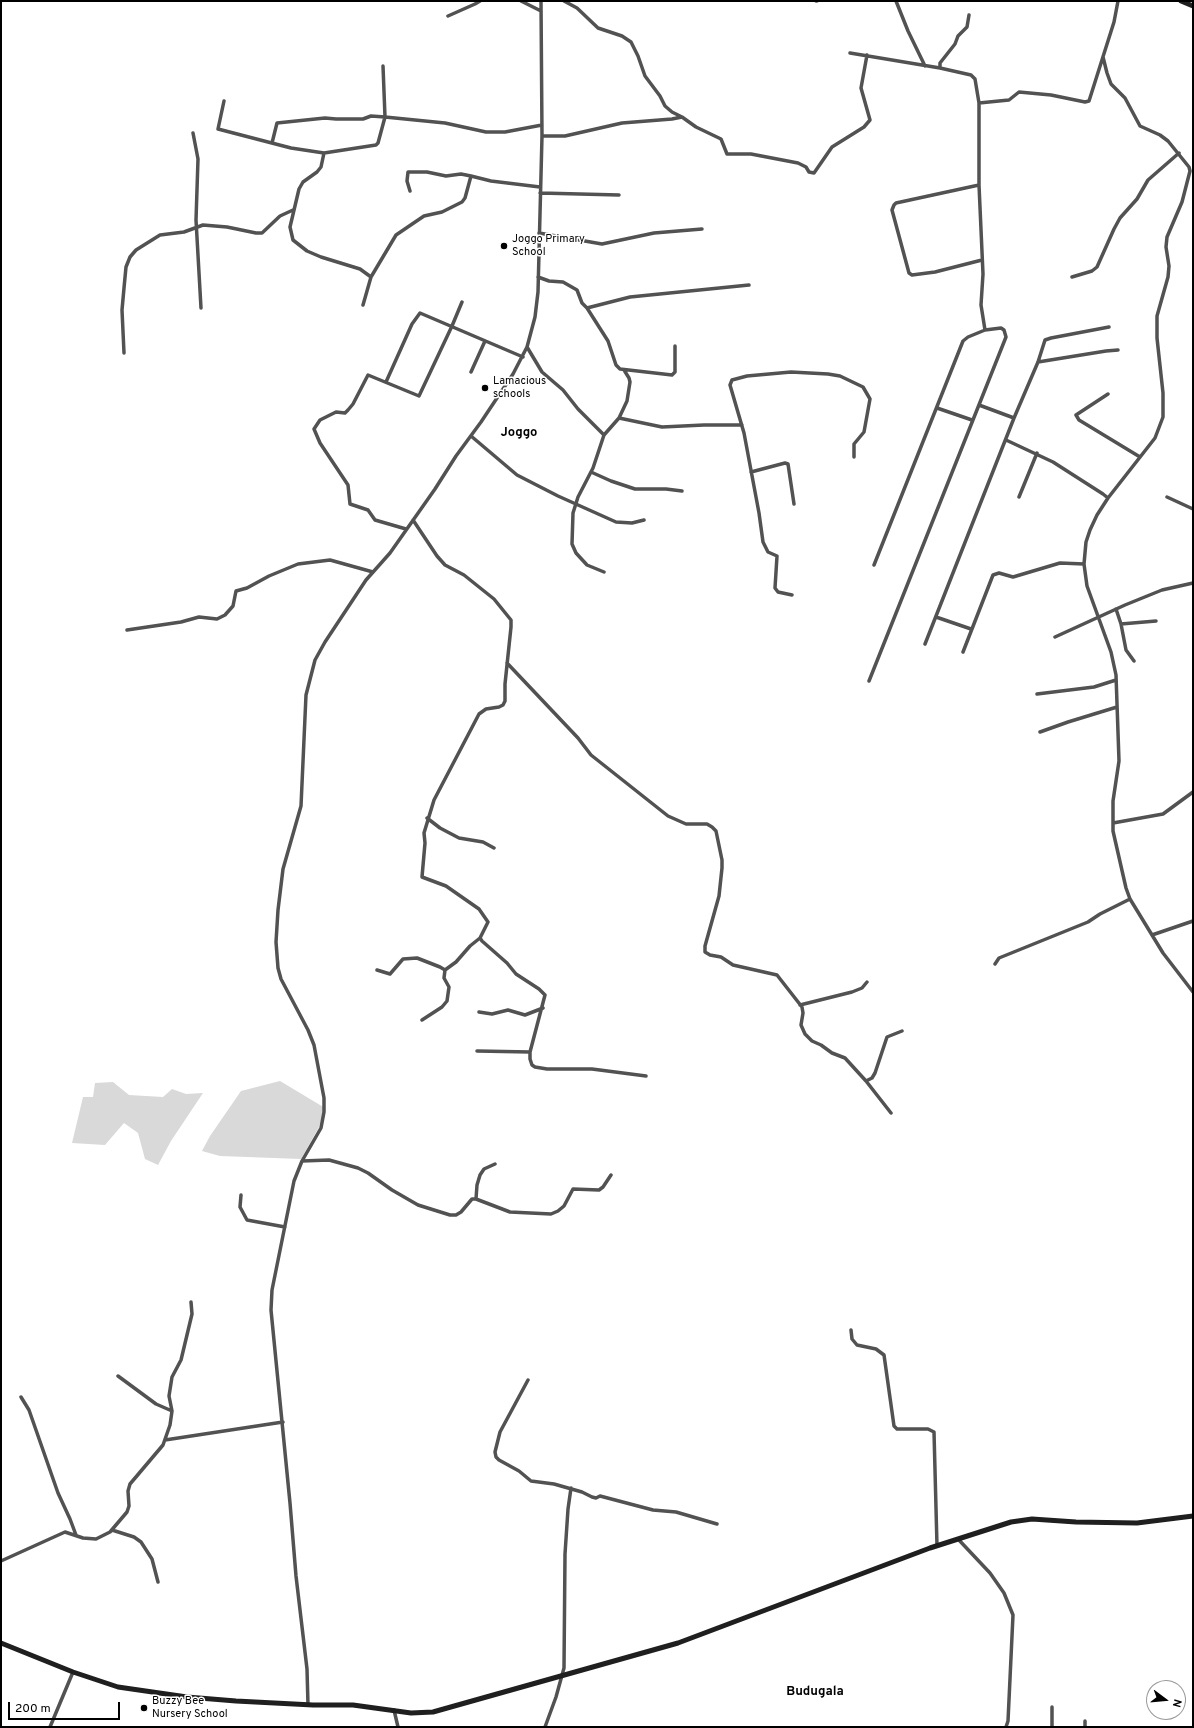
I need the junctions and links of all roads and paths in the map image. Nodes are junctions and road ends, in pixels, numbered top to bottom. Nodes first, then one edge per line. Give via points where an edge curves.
1 (480, 1) edge
2 (521, 1) edge
3 (541, 1) edge
4 (564, 1) edge
5 (896, 1) edge
6 (1118, 1) edge
7 (1181, 1) edge
8 (1193, 6) edge
9 (541, 11) junction
10 (969, 15) dead end
11 (448, 16) dead end
12 (850, 53) dead end
13 (867, 55) junction
14 (1103, 57) junction
15 (384, 66) dead end
16 (925, 66) junction
17 (940, 68) junction
18 (224, 101) dead end
19 (979, 103) junction
20 (385, 117) junction
21 (682, 117) junction
22 (542, 125) junction
23 (193, 132) dead end
24 (542, 136) junction
25 (272, 143) junction
26 (324, 153) junction
27 (1179, 153) junction
28 (471, 176) junction
29 (979, 185) junction
30 (540, 187) junction
31 (410, 191) dead end
32 (540, 193) junction
33 (619, 195) dead end
34 (293, 210) junction
35 (197, 226) junction
36 (702, 229) dead end
37 (539, 233) junction
38 (982, 260) junction
39 (371, 277) junction
40 (538, 277) junction
41 (1072, 277) dead end
42 (749, 285) dead end
43 (462, 302) dead end
44 (363, 305) dead end
45 (200, 308) dead end
46 (587, 308) junction
47 (452, 326) junction
48 (1109, 327) dead end
49 (985, 330) junction
50 (485, 341) junction
51 (676, 346) dead end
52 (527, 347) junction
53 (1118, 350) dead end
54 (124, 353) dead end
55 (523, 357) junction
56 (1038, 362) junction
57 (624, 370) junction
58 (471, 372) dead end
59 (386, 382) junction
60 (1108, 394) dead end
61 (979, 405) junction
62 (937, 408) junction
63 (619, 418) junction
64 (1014, 418) junction
65 (972, 420) junction
66 (742, 425) junction
67 (604, 435) junction
68 (471, 436) junction
69 (1006, 440) junction
70 (1037, 453) junction
71 (854, 457) dead end
72 (1140, 457) junction
73 (591, 472) junction
74 (751, 472) junction
75 (682, 491) dead end
76 (1167, 497) dead end
77 (1019, 498) dead end
78 (1108, 498) junction
79 (575, 504) junction
80 (794, 504) dead end
81 (1193, 509) edge
82 (413, 520) junction
83 (644, 520) dead end
84 (406, 529) junction
85 (1084, 564) junction
86 (874, 565) dead end
87 (373, 572) junction
88 (604, 572) dead end
89 (1193, 583) edge
90 (792, 595) dead end
91 (1116, 609) junction
92 (1098, 616) junction
93 (936, 617) junction
94 (1156, 621) dead end
95 (1121, 624) junction
96 (971, 629) junction
97 (127, 630) dead end
98 (1055, 637) dead end
99 (925, 644) dead end
100 (963, 652) dead end
101 (1134, 661) dead end
102 (507, 663) junction
103 (1116, 680) junction
104 (869, 682) dead end
105 (1037, 694) dead end
106 (1117, 707) junction
107 (1040, 732) dead end
108 (1193, 792) edge
109 (428, 818) junction
110 (1113, 823) junction
111 (494, 848) dead end
112 (1130, 899) junction
113 (1193, 921) edge
114 (1152, 935) junction
115 (480, 938) junction
116 (995, 964) dead end
117 (377, 970) dead end
118 (445, 970) junction
119 (867, 982) dead end
120 (1193, 992) edge
121 (800, 1005) junction
122 (543, 1008) junction
123 (479, 1012) dead end
124 (422, 1020) dead end
125 (902, 1031) dead end
126 (478, 1051) dead end
127 (530, 1052) junction
128 (646, 1076) dead end
129 (866, 1081) junction
130 (891, 1113) dead end
131 (302, 1160) junction
132 (495, 1164) dead end
133 (611, 1175) dead end
134 (241, 1195) dead end
135 (476, 1199) junction
136 (285, 1227) junction
137 (191, 1302) dead end
138 (851, 1330) dead end
139 (118, 1376) dead end
140 (528, 1380) dead end
141 (21, 1397) dead end
142 (172, 1411) junction
143 (283, 1422) junction
144 (165, 1440) junction
145 (570, 1488) junction
146 (1193, 1516) edge
147 (717, 1524) dead end
148 (112, 1530) junction
149 (76, 1535) junction
150 (958, 1539) junction
151 (937, 1546) junction
152 (1, 1561) edge
153 (158, 1582) dead end
154 (1, 1643) edge
155 (73, 1672) junction
156 (563, 1676) junction
157 (308, 1705) junction
158 (1052, 1707) dead end
159 (394, 1710) junction
160 (1085, 1721) dead end
161 (50, 1727) edge
162 (398, 1727) edge
163 (545, 1727) edge
164 (1006, 1727) edge
165 (1052, 1727) edge
166 (1085, 1727) edge

1 - 11 street
2 - 9 street
3 - 9 street
4 - 21 street via 577,8 598,28 622,36 631,42 645,76 665,106
5 - 16 street
6 - 14 street
7 - 8 street
9 - 22 street
10 - 17 street via 967,26 940,63
12 - 13 street
13 - 16 street
13 - 21 street via 861,88 870,120 864,127 832,147 814,173 798,163 751,154 727,154 721,139
14 - 19 street via 1091,98 1086,102 1019,92 1009,100
14 - 27 street via 1111,84 1125,98 1140,126 1160,135
15 - 20 street
16 - 17 street
17 - 19 street via 971,75 975,79
18 - 25 street via 218,129
19 - 29 street
20 - 22 street via 445,123 486,132 505,132
20 - 25 street via 325,118 277,123
20 - 26 street via 378,143
21 - 24 street via 622,123 565,136
22 - 24 street
23 - 35 street via 198,159
24 - 30 street
25 - 26 street
26 - 34 street via 321,167 303,182 299,189
27 - 41 street via 1148,180 1137,199 1120,218 1097,267
27 - 72 street via 1189,166 1189,179 1178,214 1167,237 1168,277 1157,316 1163,417 1155,438
28 - 30 street
28 - 31 street via 408,172
28 - 39 street via 462,202 442,212 424,216 396,235
29 - 38 street
29 - 38 street via 896,203 892,210 909,273 912,275
30 - 32 street
32 - 33 street
32 - 37 street
34 - 35 street via 280,216 262,233 227,227
34 - 39 street via 290,227 293,240 307,251 354,267
35 - 45 street
35 - 54 street via 184,232 160,235 130,256 126,267 122,310
36 - 37 street via 654,233 602,244
37 - 40 street
38 - 49 street via 981,305
39 - 44 street
40 - 46 street via 571,285 577,290
40 - 52 street via 535,317
42 - 46 street via 630,297
43 - 47 street
46 - 57 street via 608,341 616,365 620,370
47 - 50 street
47 - 59 street via 420,313 412,324
47 - 59 street via 420,396
48 - 56 street via 1045,340
49 - 61 street via 1001,328 1006,332 1006,337
49 - 62 street via 963,341
50 - 55 street
50 - 58 street
51 - 57 street via 675,372 672,375
52 - 55 street
52 - 67 street via 542,372 563,390
53 - 56 street
55 - 68 street
56 - 64 street
57 - 63 street via 629,378 629,392
59 - 84 street via 368,375 348,410 336,412 320,420 314,429 320,443 348,485 350,504 368,510 375,520
60 - 72 street via 1076,416
61 - 64 street
61 - 65 street
62 - 65 street
62 - 86 street
63 - 66 street via 660,426
63 - 67 street
64 - 69 street
65 - 104 street
66 - 71 street via 730,385 735,378 790,372 834,374 863,387 870,399 864,432 854,444
66 - 74 street
67 - 73 street
68 - 79 street via 517,475
68 - 82 street
69 - 70 street
69 - 93 street
70 - 77 street
70 - 78 street
72 - 78 street
73 - 75 street via 635,489
73 - 79 street
74 - 80 street via 788,464
74 - 90 street via 763,542 768,552 777,556 775,588 778,592
76 - 81 street
78 - 85 street via 1090,530
79 - 83 street via 623,523
79 - 88 street via 572,544 587,565
82 - 84 street
82 - 102 street via 445,565 472,581 494,599 510,620
84 - 87 street
85 - 92 street via 1087,586
85 - 96 street via 1060,563 1013,577 999,573 994,575
87 - 97 street via 330,560 298,564 236,591 233,606 217,619 199,617
87 - 131 street via 325,642 311,671 306,695 301,806 283,869 278,910 278,968 314,1045 324,1098 321,1128
89 - 91 street via 1162,590
91 - 92 street
91 - 95 street
92 - 98 street
92 - 103 street via 1111,652
93 - 96 street
93 - 99 street
94 - 95 street
95 - 101 street via 1126,650
96 - 100 street
102 - 109 street via 506,696 503,705 486,709 479,714 434,800
102 - 121 street via 591,755 668,816 686,824 707,824 716,831 722,868 719,896 705,952 710,956 721,957 733,965 777,975
103 - 105 street via 1094,687
103 - 106 street
106 - 107 street
106 - 110 street via 1119,761 1113,801
108 - 110 street via 1163,814
109 - 111 street via 459,838 483,842
109 - 115 street via 424,833 422,876 446,886 479,909 488,922
110 - 112 street via 1114,838
112 - 114 street
112 - 116 street via 1088,922 999,958
113 - 114 street
114 - 120 street
115 - 118 street
115 - 122 street via 516,974 543,993
117 - 118 street via 390,974 403,959 417,958
118 - 124 street via 444,978 449,987 446,1001 442,1007
119 - 121 street via 862,988 852,992
121 - 129 street via 803,1013 801,1025 805,1034 832,1054 845,1058
122 - 123 street via 525,1015 508,1010 492,1014
122 - 127 street
125 - 129 street via 887,1037 875,1073
126 - 127 street
127 - 128 street via 532,1065 540,1068 592,1069
129 - 130 street
131 - 135 street via 329,1160 358,1168 418,1205 450,1215 461,1212 472,1199
131 - 136 street via 294,1181
132 - 135 street via 480,1175
133 - 135 street via 599,1190 573,1189 564,1206 551,1214 510,1212
134 - 136 street via 240,1207 247,1220
136 - 143 street via 270,1310
137 - 142 street via 192,1314 181,1360 172,1377 169,1396
138 - 151 street via 852,1339 857,1345 876,1349 884,1355 894,1426 897,1429 928,1429 934,1432
139 - 142 street via 156,1404
140 - 145 street via 500,1432 496,1443 496,1456 531,1481
141 - 149 street via 29,1410 58,1493
142 - 144 street
143 - 144 street
143 - 157 street via 307,1669
144 - 148 street via 148,1464 132,1480 128,1491 128,1509
145 - 147 street via 596,1498 600,1496 653,1510 676,1512
145 - 156 street via 565,1554
146 - 150 street via 1137,1522 1023,1520
148 - 149 street via 96,1539
148 - 153 street via 141,1542 152,1559
149 - 152 street via 65,1532
150 - 151 street
150 - 164 street via 990,1573 1004,1593 1013,1616
151 - 156 street via 678,1642
154 - 155 street
155 - 157 street via 118,1687 187,1697
155 - 161 street
156 - 159 street via 433,1712 411,1713
156 - 163 street
157 - 159 street
158 - 165 street
159 - 162 street
160 - 166 street

